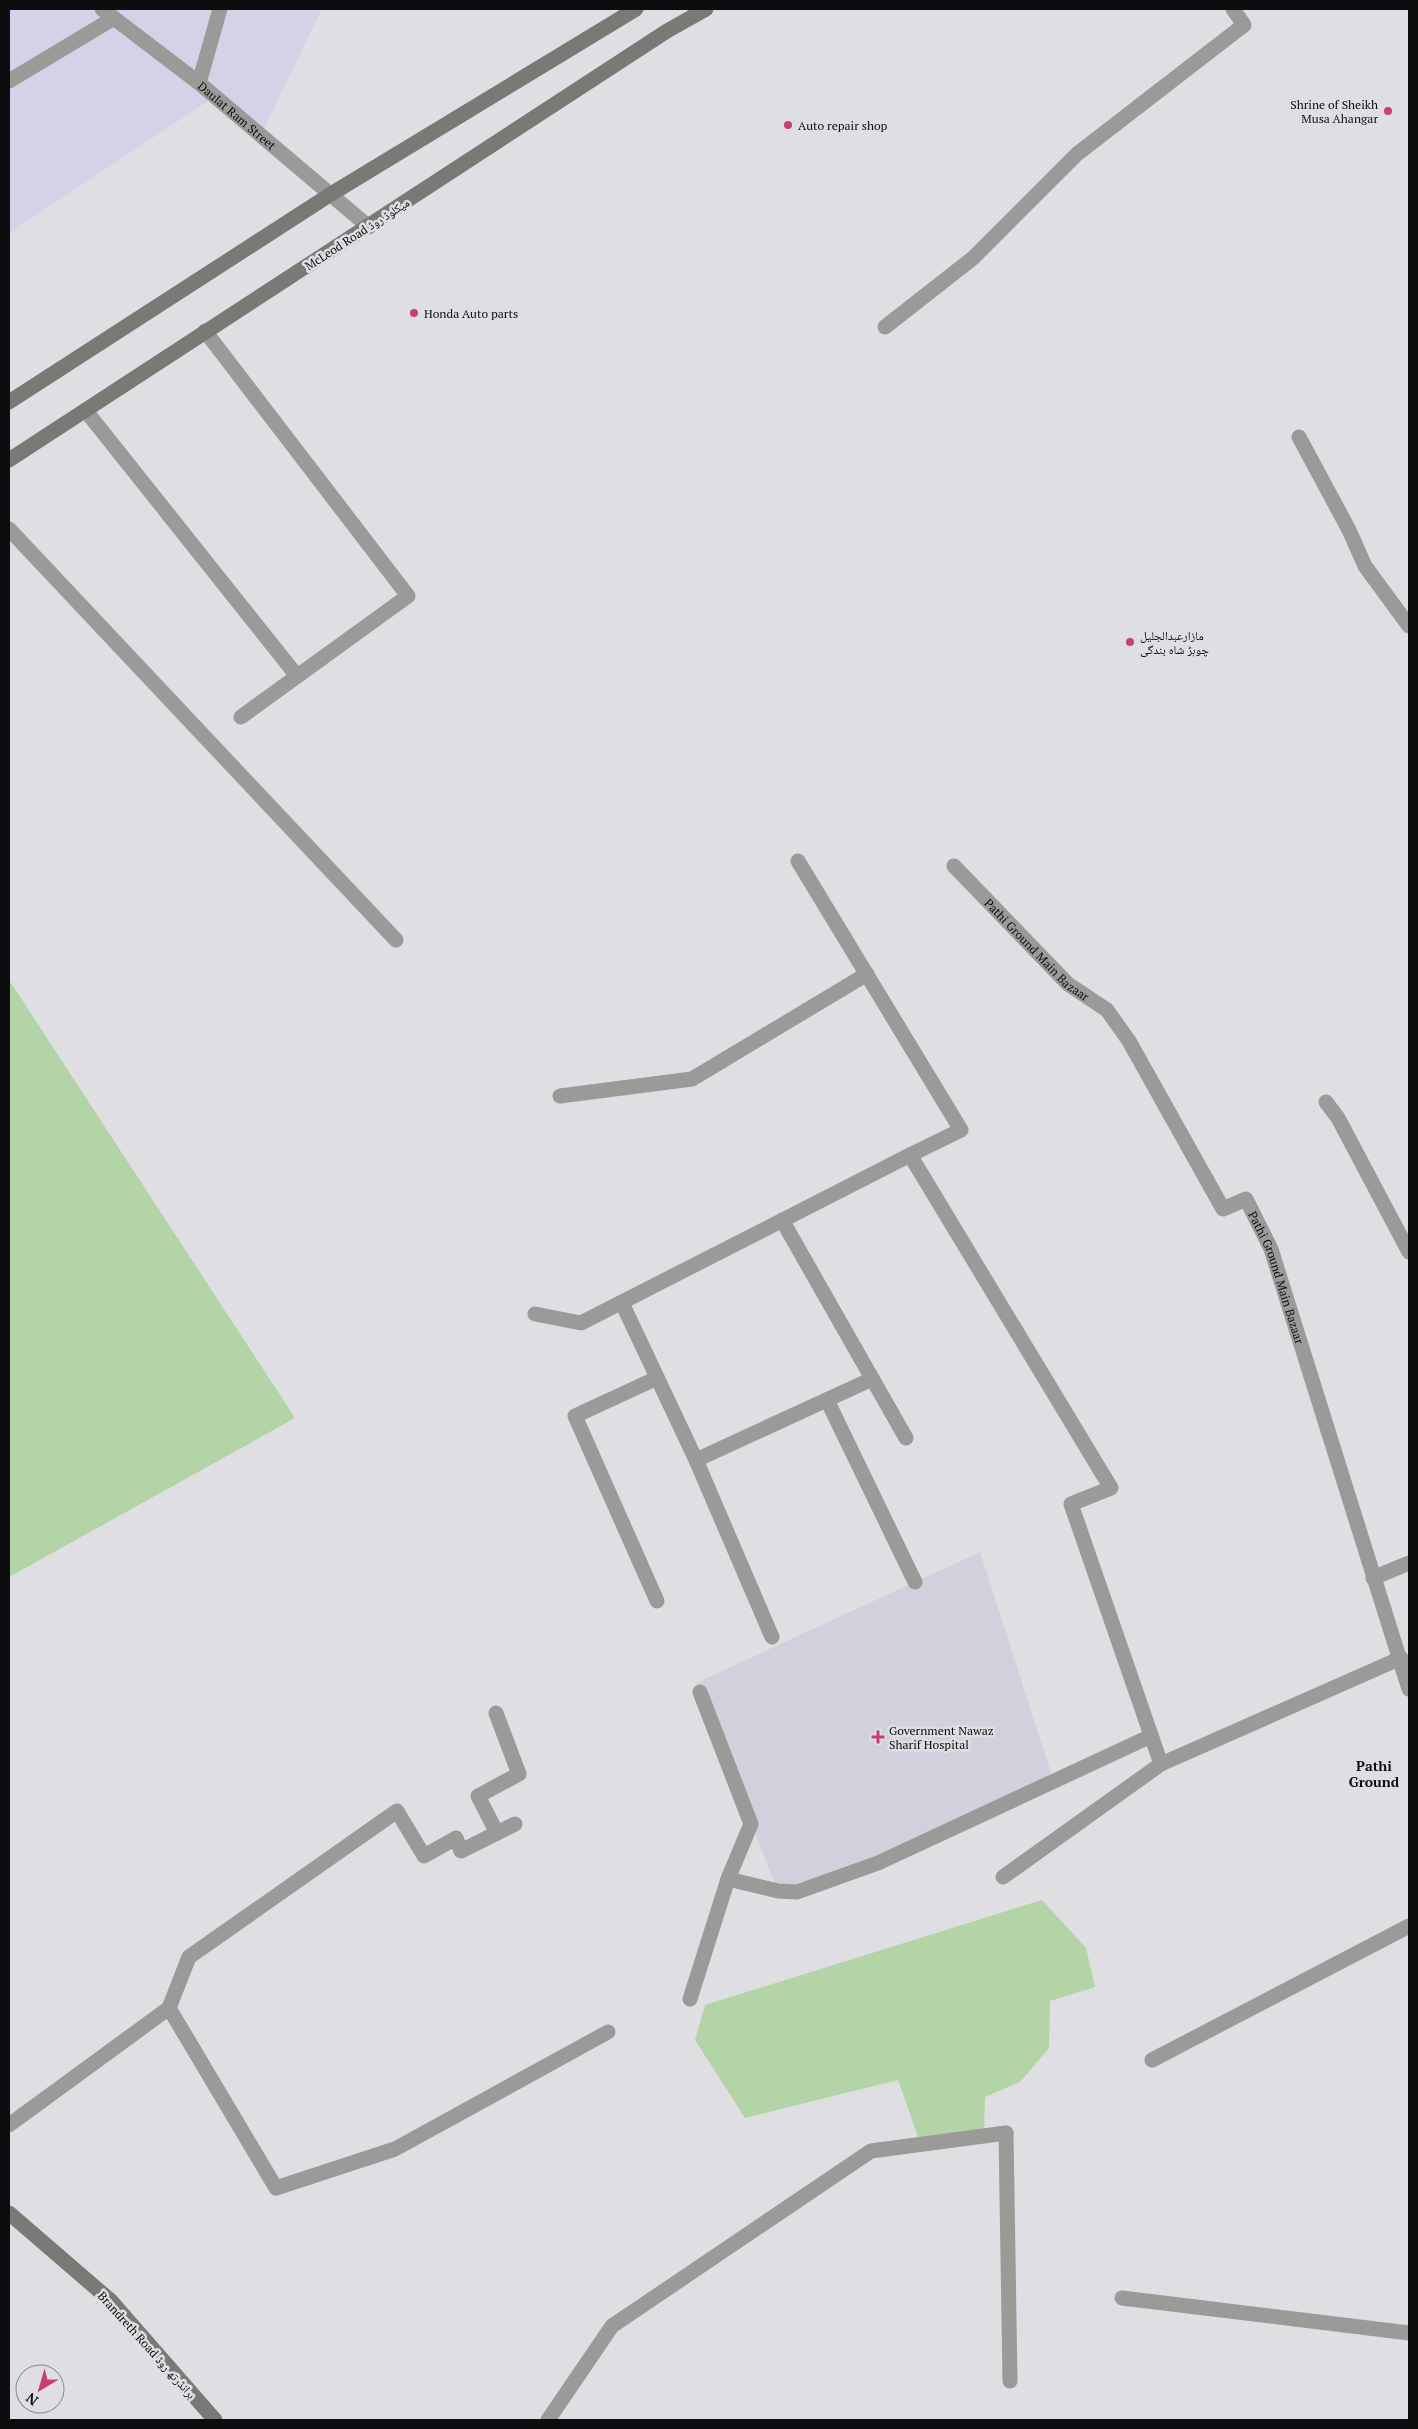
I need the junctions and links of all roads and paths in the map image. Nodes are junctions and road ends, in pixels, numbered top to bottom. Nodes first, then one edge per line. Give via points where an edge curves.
1 (220, 9) edge
2 (706, 9) edge
3 (1233, 9) edge
4 (630, 11) edge
5 (108, 13) edge
6 (9, 82) edge
7 (199, 84) junction
8 (331, 194) junction
9 (369, 227) junction
10 (885, 327) dead end
11 (205, 330) junction
12 (9, 402) edge
13 (86, 411) junction
14 (1299, 437) dead end
15 (9, 460) edge
16 (9, 528) edge
17 (1409, 626) edge
18 (297, 676) junction
19 (242, 717) dead end
20 (798, 862) dead end
21 (954, 866) dead end
22 (396, 940) dead end
23 (867, 974) junction
24 (560, 1096) dead end
25 (1326, 1102) dead end
26 (910, 1155) junction
27 (782, 1220) junction
28 (1409, 1252) edge
29 (622, 1303) junction
30 (535, 1314) dead end
31 (657, 1378) junction
32 (872, 1379) junction
33 (826, 1400) junction
34 (906, 1438) dead end
35 (696, 1460) junction
36 (1409, 1563) edge
37 (1373, 1578) junction
38 (916, 1582) dead end
39 (657, 1601) dead end
40 (772, 1637) dead end
41 (1401, 1658) junction
42 (1409, 1689) edge
43 (700, 1692) dead end
44 (496, 1713) dead end
45 (1151, 1736) junction
46 (1161, 1764) junction
47 (515, 1824) dead end
48 (497, 1833) junction
49 (1003, 1877) dead end
50 (728, 1879) junction
51 (1409, 1926) edge
52 (690, 1999) dead end
53 (169, 2008) junction
54 (608, 2032) dead end
55 (1152, 2060) dead end
56 (9, 2125) edge
57 (9, 2213) edge
58 (1122, 2298) dead end
59 (1409, 2333) edge
60 (1010, 2382) dead end
61 (215, 2420) edge
62 (548, 2420) edge

1 - 7 street
2 - 9 main road, McLeod Road میکلوڈ روڈ via 666,31
3 - 10 street via 1244,25 1077,154 972,258
4 - 8 main road
5 - 6 street
5 - 7 street, Daulat Ram Street
7 - 8 street, Daulat Ram Street
8 - 9 street, Daulat Ram Street
8 - 12 main road
9 - 11 main road, McLeod Road میکلوڈ روڈ
11 - 13 main road, McLeod Road میکلوڈ روڈ
11 - 18 street via 408,596
13 - 15 main road, McLeod Road میکلوڈ روڈ
13 - 18 street
14 - 17 street via 1365,566
16 - 22 street
18 - 19 street
20 - 23 street
21 - 37 street, Pathi Ground Main Bazaar via 1068,984 1107,1010 1130,1041 1223,1209 1246,1199 1271,1249
23 - 24 street via 692,1079
23 - 26 street via 962,1130
25 - 28 street via 1338,1118
26 - 27 street
26 - 45 street via 1111,1488 1072,1504
27 - 29 street
27 - 32 street
29 - 30 street via 581,1323
29 - 31 street
31 - 35 street
31 - 39 street via 575,1416
32 - 33 street
32 - 34 street
33 - 35 street
33 - 38 street
35 - 40 street
36 - 37 street
37 - 41 street, Pathi Ground Main Bazaar
41 - 42 street, Pathi Ground Main Bazaar
41 - 46 street
43 - 50 street via 752,1824
44 - 48 street via 519,1774 478,1796
45 - 46 street
45 - 50 street via 878,1863 797,1892 778,1891
46 - 49 street
47 - 48 street
48 - 53 street via 461,1851 456,1838 424,1856 398,1811 189,1957
50 - 52 street
51 - 55 street
53 - 54 street via 276,2188 395,2149
53 - 56 street
57 - 61 main road, Brandreth Road برانڈرتھ روڈ via 111,2301
58 - 59 street
60 - 62 street via 1006,2133 871,2152 612,2326

